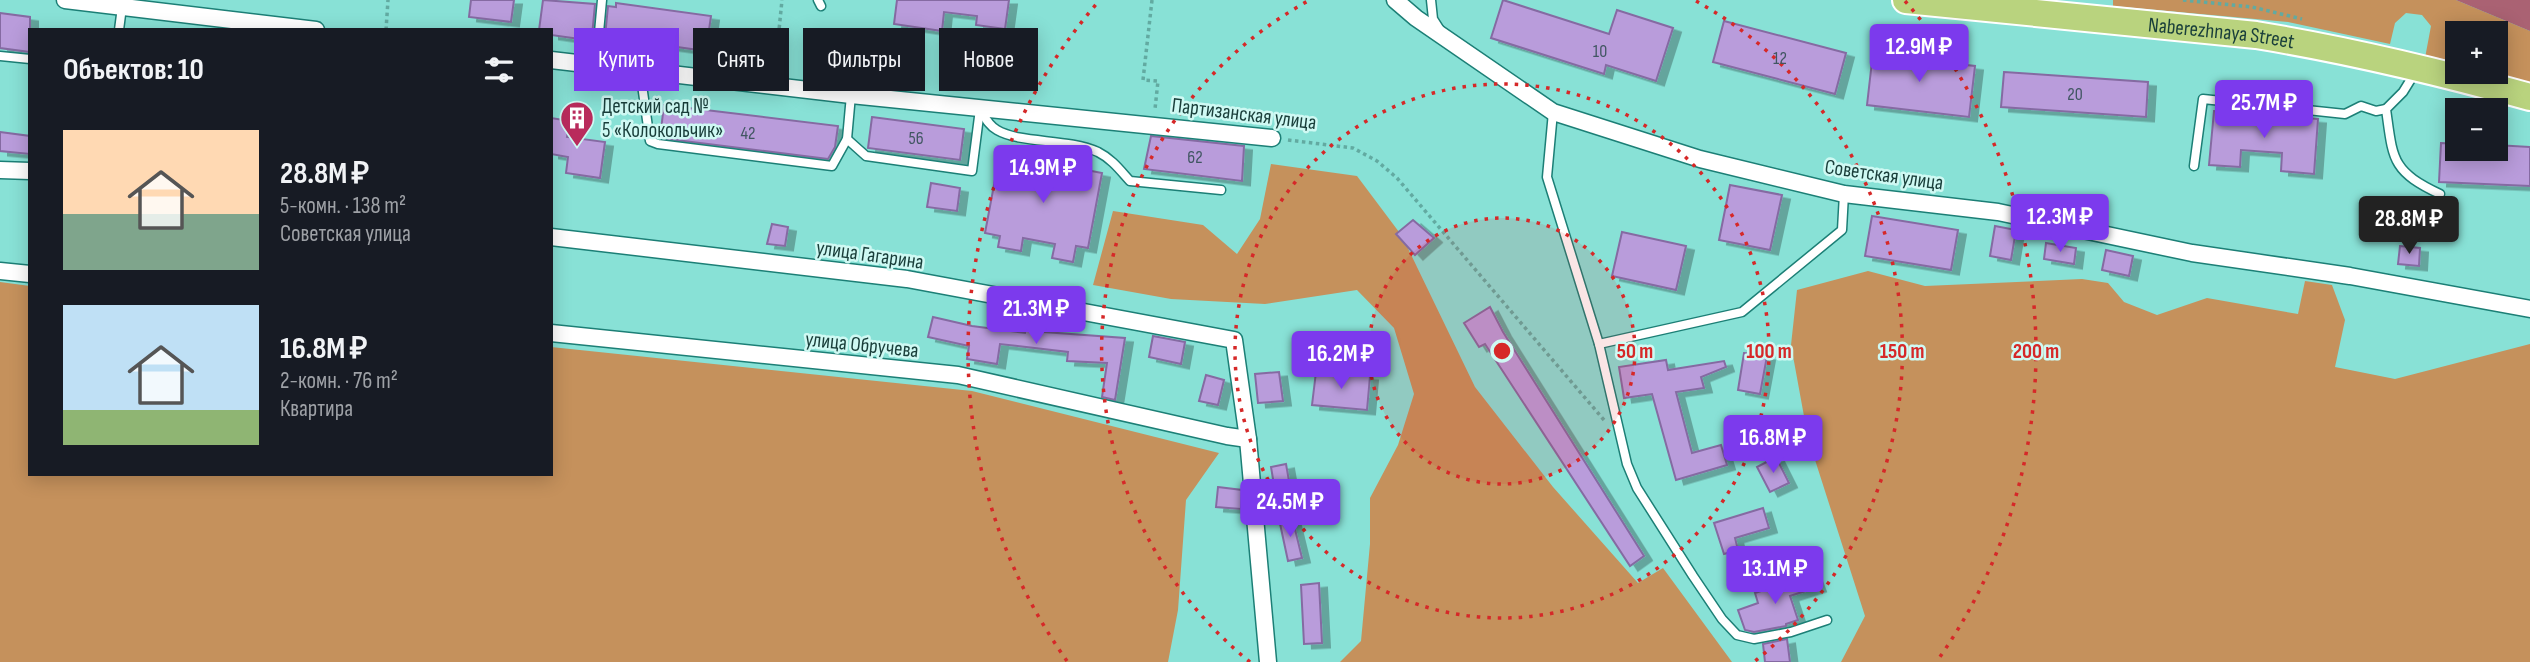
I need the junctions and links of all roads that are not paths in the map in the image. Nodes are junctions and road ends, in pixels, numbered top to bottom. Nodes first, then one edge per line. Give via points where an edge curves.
1 (65, 0) edge
2 (602, 0) edge
3 (1395, 0) edge
4 (1431, 0) edge
5 (1906, 0) edge
6 (2045, 0) edge
7 (1972, 3) edge
8 (122, 7) junction
9 (2078, 9) edge
10 (238, 25) edge
11 (119, 28) edge
12 (285, 28) edge
13 (599, 28) edge
14 (1446, 38) junction
15 (0, 56) edge
16 (28, 59) edge
17 (553, 60) edge
18 (574, 63) edge
19 (2417, 68) junction
20 (679, 75) edge
21 (643, 91) edge
22 (850, 95) junction
23 (2530, 97) edge
24 (980, 108) junction
25 (2386, 109) junction
26 (1553, 112) junction
27 (1272, 138) road end
28 (847, 139) junction
29 (2194, 166) dead end
30 (0, 170) edge
31 (28, 171) edge
32 (1221, 190) dead end
33 (1844, 194) junction
34 (2440, 194) dead end
35 (553, 237) edge
36 (0, 271) edge
37 (28, 274) edge
38 (2530, 309) edge
39 (553, 333) edge
40 (1599, 344) junction
41 (1248, 439) junction
42 (1827, 620) dead end
43 (1268, 662) edge

1 - 8 street
2 - 13 lane
3 - 14 street, Советская улица
4 - 14 lane via 1433,19
5 - 7 main road, Naberezhnaya Street
6 - 9 main road via 2055,9
7 - 9 main road, Naberezhnaya Street
8 - 10 street
8 - 11 lane
9 - 19 main road, Naberezhnaya Street via 2109,21 2256,35
10 - 12 street
14 - 26 street, Советская улица
15 - 16 lane
17 - 18 street, Партизанская улица
19 - 23 main road, Naberezhnaya Street
19 - 25 lane
20 - 22 street, Партизанская улица
21 - 28 lane via 650,141 659,144 832,166
22 - 24 street, Партизанская улица
22 - 28 lane
24 - 27 street, Партизанская улица
24 - 28 lane via 972,171 866,156
24 - 32 lane via 998,131 1096,151 1130,181
25 - 29 lane via 2361,106 2345,114 2203,99
25 - 34 lane via 2396,164 2417,183
26 - 33 street, Советская улица via 1700,159
26 - 40 lane via 1547,177
30 - 31 street
33 - 38 street, Советская улица via 1998,212 2192,253
33 - 40 lane via 1842,230 1742,312
35 - 41 street, улица Гагарина via 907,279 1234,340
36 - 37 street
39 - 41 street, улица Обручева via 958,375
40 - 42 lane via 1615,419 1637,488 1722,619 1737,635 1754,639
41 - 43 street, улица Гагарина

